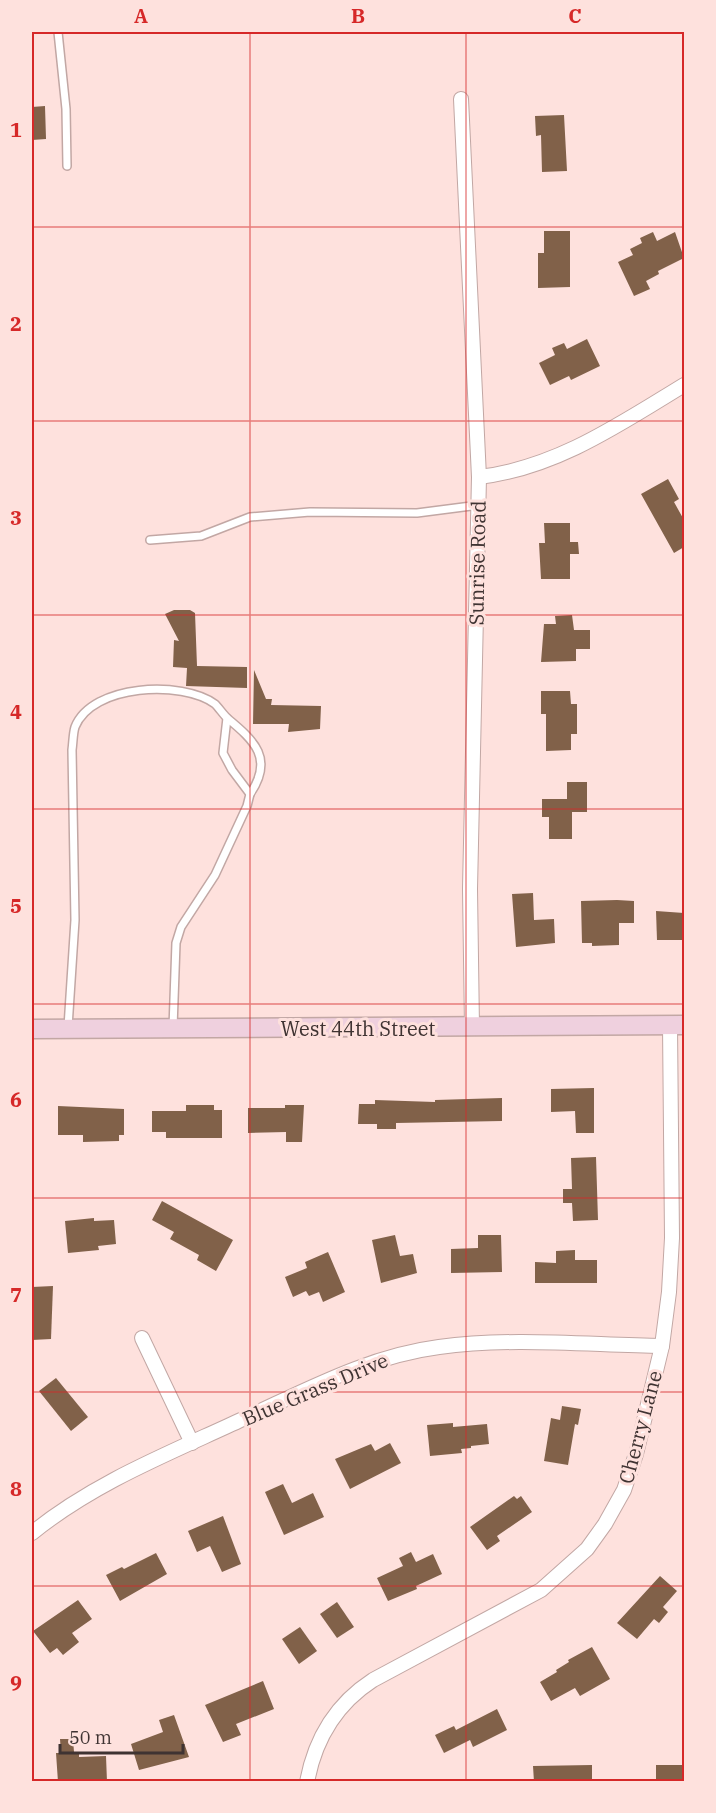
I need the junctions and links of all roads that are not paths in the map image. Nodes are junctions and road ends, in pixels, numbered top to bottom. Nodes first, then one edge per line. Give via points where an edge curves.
1 (58, 32) edge
2 (461, 99) dead end
3 (67, 166) dead end
4 (684, 385) edge
5 (479, 477) junction
6 (479, 505) junction
7 (150, 540) dead end
8 (227, 718) junction
9 (250, 794) junction
10 (677, 1025) edge
11 (472, 1027) junction
12 (173, 1028) junction
13 (32, 1029) edge
14 (67, 1029) junction
15 (142, 1338) dead end
16 (662, 1346) junction
17 (192, 1443) junction
18 (32, 1533) edge
19 (307, 1782) edge

1 - 3 lane
2 - 5 street, Sunrise Road
4 - 5 street via 585,444 542,462
5 - 6 street, Sunrise Road
6 - 7 lane via 417,513 310,512 250,517 201,536
6 - 11 street, Sunrise Road via 470,889
8 - 9 lane via 223,753
8 - 9 lane via 259,748 257,783
8 - 14 lane via 214,704 182,691 150,688 96,703 75,727 75,920
9 - 12 lane via 215,875 181,927 176,943
10 - 11 street, West 44th Street
10 - 16 street, Cherry Lane via 672,1238
11 - 12 street, West 44th Street
12 - 14 street, West 44th Street
13 - 14 street, West 44th Street
15 - 17 street
16 - 17 street, Blue Grass Drive via 487,1343 419,1350 360,1367
16 - 19 street, Cherry Lane via 629,1476 605,1524 587,1549 554,1581 522,1602 355,1693 323,1731
17 - 18 street, Blue Grass Drive via 90,1491

